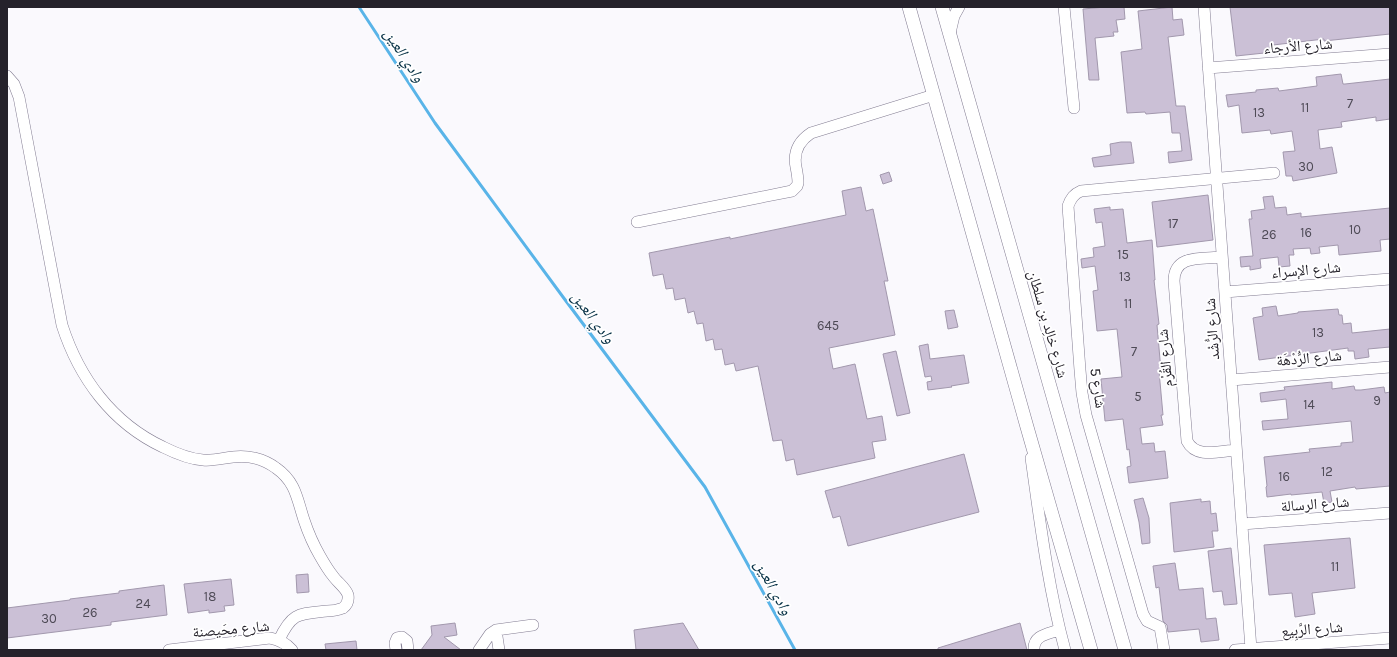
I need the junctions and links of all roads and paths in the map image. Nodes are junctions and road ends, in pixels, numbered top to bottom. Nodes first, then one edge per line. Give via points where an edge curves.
1 (909, 7) edge
2 (942, 7) edge
3 (959, 7) edge
4 (1064, 7) edge
5 (1204, 7) edge
6 (950, 34) junction
7 (1390, 54) edge
8 (1208, 68) junction
9 (7, 76) edge
10 (934, 95) junction
11 (1074, 108) dead end
12 (1274, 173) dead end
13 (1216, 179) junction
14 (637, 222) dead end
15 (1222, 257) junction
16 (1390, 278) edge
17 (1225, 292) junction
18 (1390, 367) edge
19 (1231, 380) junction
20 (1027, 427) junction
21 (1236, 450) junction
22 (1390, 513) edge
23 (1242, 524) junction
24 (532, 625) dead end
25 (496, 630) junction
26 (1059, 630) junction
27 (1390, 638) edge
28 (279, 640) junction
29 (1330, 647) edge
30 (1127, 648) edge
31 (1251, 649) junction
32 (169, 650) edge
33 (292, 650) edge
34 (396, 650) edge
35 (408, 650) edge
36 (480, 650) edge
37 (499, 650) edge
38 (1034, 650) edge
39 (1065, 650) edge
40 (1091, 650) edge
41 (1164, 650) edge
42 (1236, 650) edge

1 - 10 main road
2 - 6 main road, شارع خالِد بن سلطان
3 - 6 street
4 - 11 street
5 - 8 street, شارع الرُّشْد
6 - 30 main road, شارع خالِد بن سلطان via 1026,306
7 - 8 street, شارع الأرجاء
8 - 13 street, شارع الرُّشْد
9 - 28 street via 14,84 19,97 62,325 74,357 88,382 126,424 169,450 203,460 251,458 277,468 294,486 316,549 328,570 348,594 348,601 343,608 302,614 293,618
10 - 14 street via 810,133 797,148 795,159 798,183 792,191
10 - 20 main road
12 - 13 street, شارع 5
13 - 15 street, شارع الرُّشْد
13 - 41 street, شارع 5 via 1081,191 1070,199 1068,206 1080,370 1086,415 1143,614 1147,621 1160,627
15 - 17 street, شارع الرُّشْد
15 - 21 street, شارع القُرْم via 1182,262 1176,268 1174,281 1187,441 1199,452
16 - 17 street, شارع الإسراء
17 - 19 street, شارع الرُّشْد
18 - 19 street, شارع الرُّدْهَة
19 - 21 street, شارع الرُّشْد
20 - 26 street via 1048,578
20 - 40 main road
21 - 23 street, شارع الرُّشْد
22 - 23 street, شارع الرسالة
23 - 31 street, شارع الرُّشْد
24 - 25 street
25 - 36 street via 490,634
25 - 37 street
26 - 38 street via 1040,636 1034,643
26 - 39 street
27 - 29 street, شارع الرَّبِيع
28 - 32 street, شارع مِحَيصنة via 270,638
28 - 33 street, شارع مِحَيصنة
29 - 31 street, شارع الرَّبِيع
31 - 42 street, شارع الرَّبِيع
34 - 35 street via 396,640 402,637 407,641

